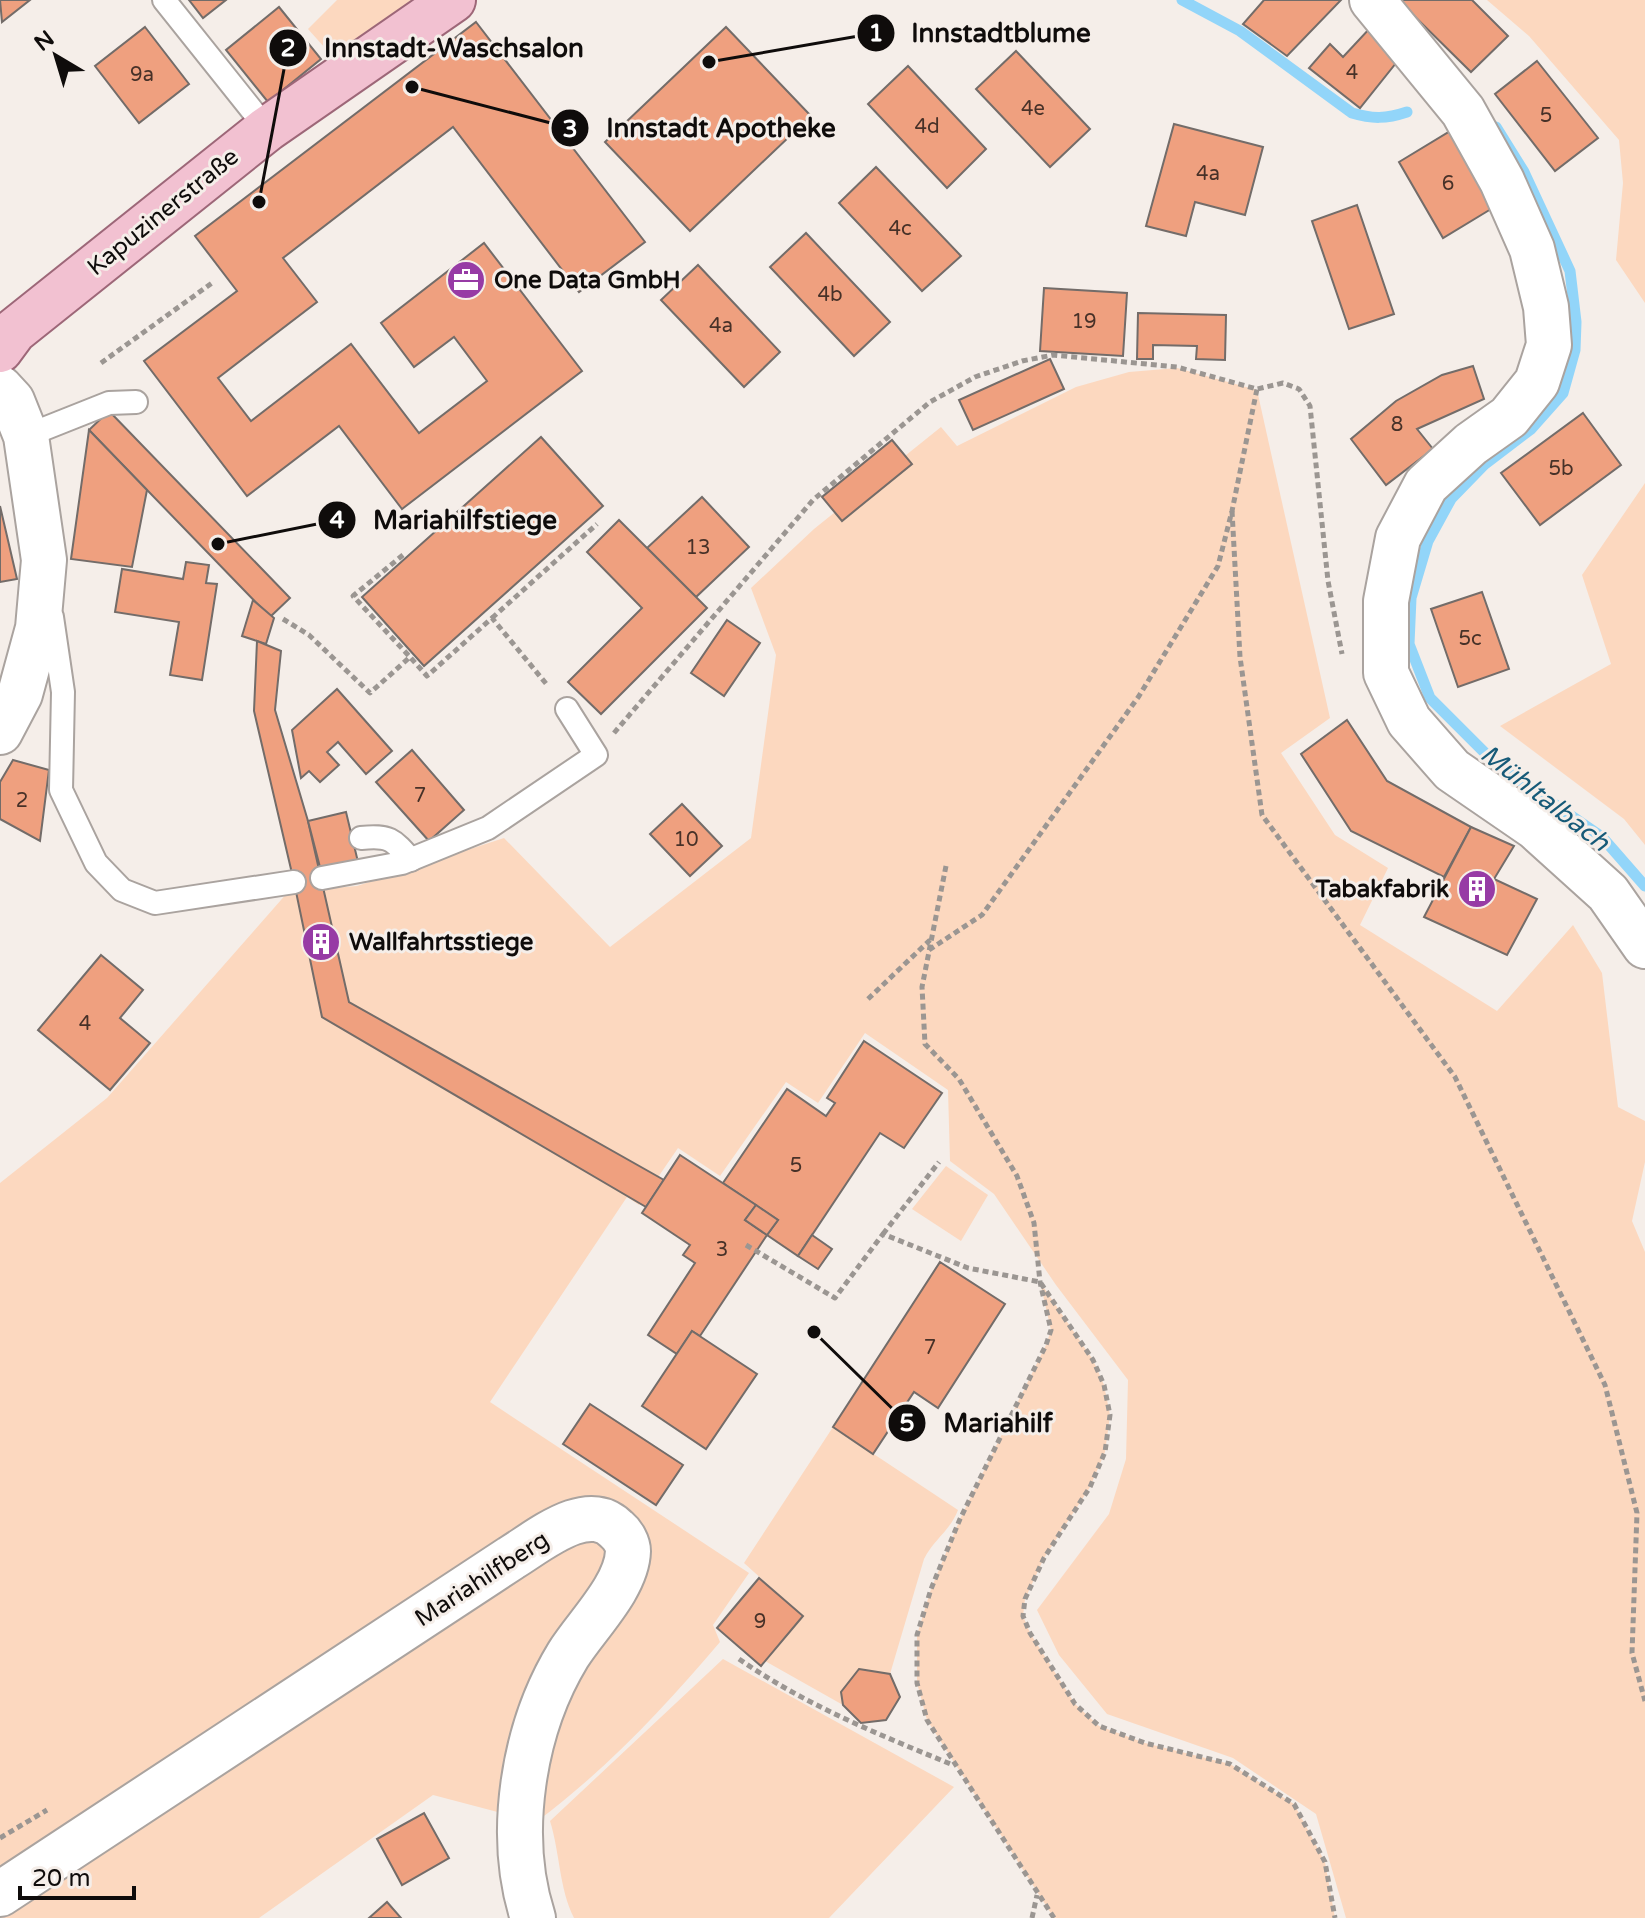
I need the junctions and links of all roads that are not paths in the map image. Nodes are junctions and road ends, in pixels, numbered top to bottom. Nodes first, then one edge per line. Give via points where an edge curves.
1 (164, 0) edge
2 (453, 0) edge
3 (1372, 0) edge
4 (267, 129) junction
5 (0, 350) edge
6 (0, 388) edge
7 (136, 402) dead end
8 (26, 436) junction
9 (44, 560) junction
10 (567, 709) road end
11 (0, 732) edge
12 (361, 838) dead end
13 (411, 860) junction
14 (322, 878) dead end
15 (294, 882) dead end
16 (1645, 946) edge
17 (0, 1894) edge
18 (533, 1918) edge

1 - 4 lane
2 - 4 main road, Kapuzinerstraße
3 - 16 main road via 1463,111 1502,181 1532,249 1549,345 1537,382 1509,417 1426,485 1398,538 1386,601 1386,673 1409,721 1452,770 1535,827 1608,893
4 - 5 main road, Kapuzinerstraße via 14,331
6 - 8 main road via 12,401
7 - 8 lane via 109,403
8 - 9 main road
9 - 11 main road via 38,628 20,694
9 - 15 lane via 63,692 61,790 96,863 122,890 155,903
10 - 13 lane via 596,755 488,828
12 - 13 lane via 382,835
13 - 14 lane
17 - 18 main road, Mariahilfberg via 511,1558 569,1523 608,1520 628,1549 624,1569 567,1656 535,1724 519,1806 525,1893

